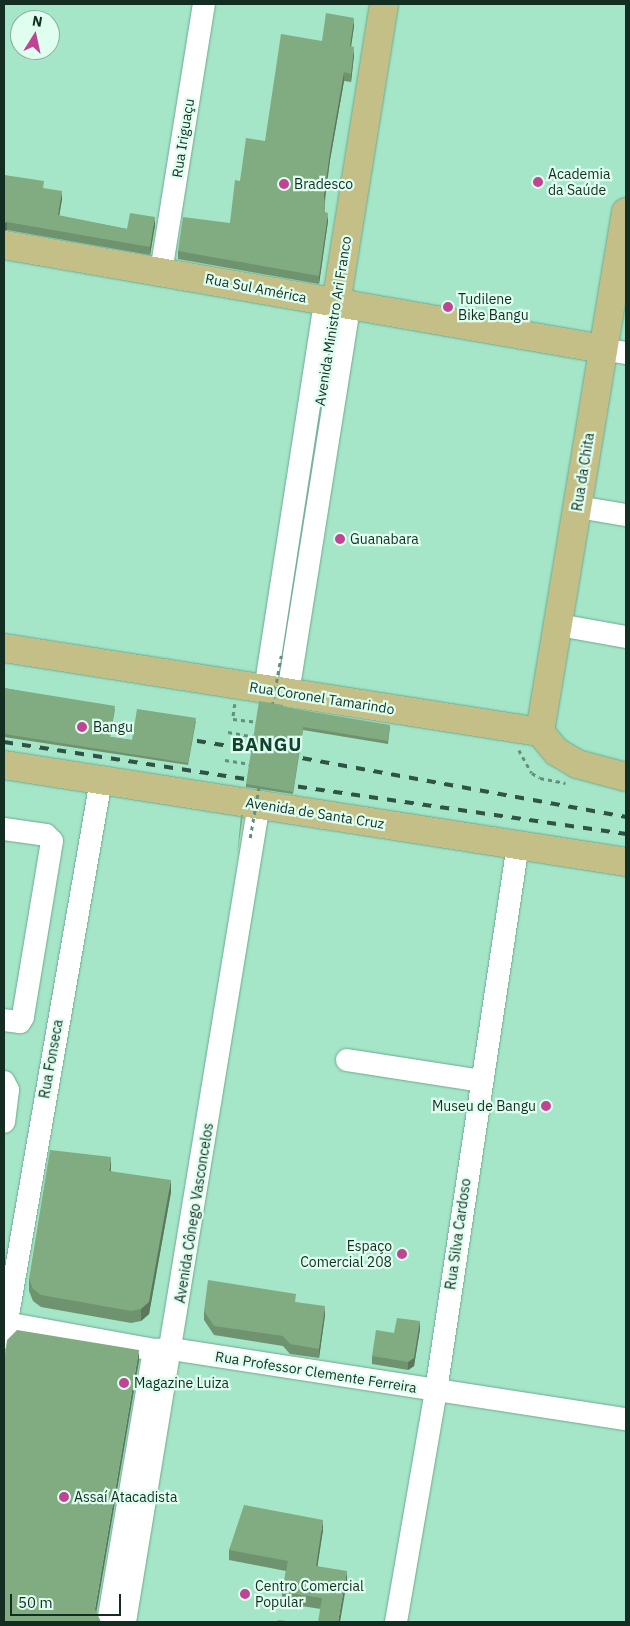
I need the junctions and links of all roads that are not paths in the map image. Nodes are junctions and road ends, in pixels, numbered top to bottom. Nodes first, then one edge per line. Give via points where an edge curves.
1 (204, 4) edge
2 (384, 4) edge
3 (626, 212) edge
4 (4, 245) edge
5 (161, 272) junction
6 (337, 304) junction
7 (615, 351) edge
8 (578, 507) junction
9 (626, 515) edge
10 (559, 625) junction
11 (626, 637) edge
12 (282, 647) road end
13 (4, 648) edge
14 (277, 692) junction
15 (540, 732) junction
16 (4, 765) edge
17 (626, 777) edge
18 (101, 780) junction
19 (259, 792) junction
20 (4, 829) edge
21 (518, 844) junction
22 (626, 862) edge
23 (4, 1020) edge
24 (346, 1060) dead end
25 (480, 1081) junction
26 (4, 1082) edge
27 (4, 1122) edge
28 (5, 1331) edge
29 (163, 1350) junction
30 (436, 1390) junction
31 (626, 1419) edge
32 (108, 1622) edge
33 (126, 1622) edge
34 (396, 1622) edge

1 - 5 street, Rua Iriguaçu
2 - 6 main road, Avenida Ministro Ari Franco
3 - 7 main road, Rua da Chita
4 - 5 main road, Rua Sul América
5 - 6 main road, Rua Sul América
6 - 7 main road, Rua Sul América
6 - 12 street, Avenida Ministro Ari Franco
6 - 14 street
7 - 8 main road, Rua da Chita
8 - 9 street
8 - 10 main road, Rua da Chita
10 - 11 street
10 - 15 main road, Rua da Chita
13 - 14 main road, Rua Coronel Tamarindo
14 - 15 main road, Rua Coronel Tamarindo
15 - 17 main road via 556,752 577,764
16 - 18 main road, Avenida de Santa Cruz
18 - 19 main road, Avenida de Santa Cruz
18 - 28 street, Rua Fonseca
19 - 21 main road, Avenida de Santa Cruz
19 - 29 street, Avenida Cônego Vasconcelos
20 - 23 street via 46,834 52,841 24,1017 20,1022
21 - 22 main road, Avenida de Santa Cruz
21 - 25 street, Rua Silva Cardoso
24 - 25 street
25 - 30 street, Rua Silva Cardoso
26 - 27 street via 8,1090
28 - 29 street, Rua Professor Clemente Ferreira
29 - 30 street, Rua Professor Clemente Ferreira
29 - 32 street
29 - 33 street, Avenida Cônego Vasconcelos
30 - 31 street, Rua Professor Clemente Ferreira
30 - 34 street, Rua Silva Cardoso

